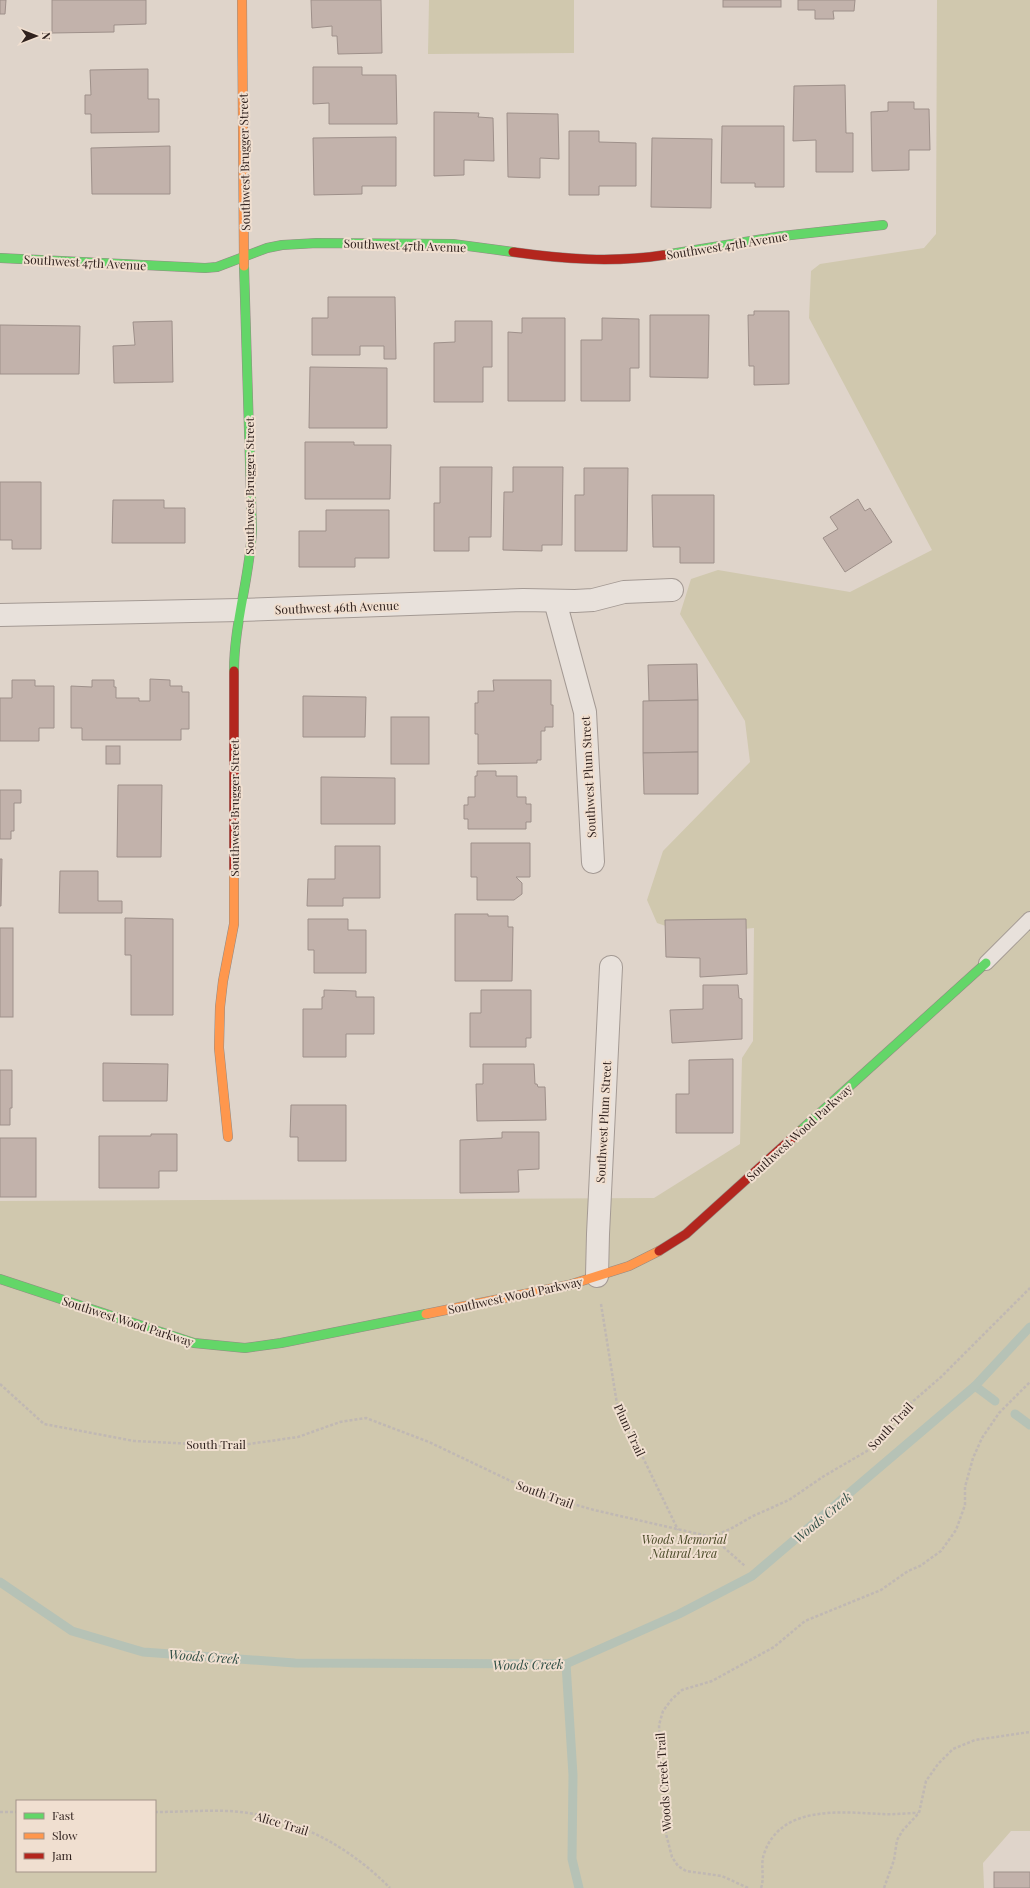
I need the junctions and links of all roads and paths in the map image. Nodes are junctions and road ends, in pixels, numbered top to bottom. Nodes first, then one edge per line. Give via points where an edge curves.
1 (242, 0) edge
2 (883, 225) dead end
3 (244, 256) junction
4 (0, 258) edge
5 (672, 590) dead end
6 (555, 601) junction
7 (240, 610) junction
8 (0, 615) edge
9 (593, 862) dead end
10 (1030, 919) edge
11 (986, 962) joint
12 (611, 967) dead end
13 (228, 1137) dead end
14 (597, 1276) junction
15 (0, 1279) edge
16 (1030, 1288) edge
17 (1030, 1382) edge
18 (0, 1384) edge
19 (678, 1530) junction
20 (712, 1537) junction
21 (745, 1566) dead end
22 (1030, 1732) edge
23 (0, 1812) edge
24 (16, 1812) edge
25 (156, 1812) edge
26 (919, 1813) junction
27 (390, 1888) edge
28 (748, 1888) edge
29 (761, 1888) edge
30 (884, 1888) edge

1 - 3 street, Southwest Brugger Street
2 - 3 street, Southwest 47th Avenue via 782,236 643,258 554,258 453,244 418,243 282,245
3 - 4 street, Southwest 47th Avenue via 217,266 187,268
3 - 7 street, Southwest Brugger Street via 252,530 251,554
5 - 6 street, Southwest 46th Avenue via 624,592 593,600
6 - 7 street, Southwest 46th Avenue
6 - 9 street, Southwest Plum Street via 585,712
7 - 8 street, Southwest 46th Avenue
7 - 13 street, Southwest Brugger Street via 234,649 234,924 223,981 219,1048
10 - 11 lane, Southwest Wood Parkway
11 - 14 street, Southwest Wood Parkway via 686,1234 629,1266
12 - 14 street, Southwest Plum Street
14 - 15 street, Southwest Wood Parkway via 546,1290 245,1348 194,1343
14 - 19 path, Plum Trail via 617,1404
16 - 20 path, South Trail via 941,1377 911,1403 867,1451 789,1500
17 - 28 path, Woods Creek Trail via 999,1413 982,1438 973,1458 965,1487 965,1505 956,1530 941,1551 881,1590 805,1621 774,1647 712,1681 682,1690 663,1711 659,1725 666,1834 672,1857 678,1866 686,1871 722,1876
18 - 19 path, South Trail via 44,1424 134,1442 235,1446 298,1437 340,1422 366,1418 429,1442 538,1494
19 - 20 path, South Trail
20 - 21 path
22 - 26 path via 975,1740 953,1749 926,1781
23 - 24 path
25 - 27 path, Alice Trail via 229,1811 275,1819 328,1840 353,1855
26 - 29 path via 832,1813 808,1816 790,1822 771,1841 763,1855
26 - 30 path via 897,1840 894,1860

